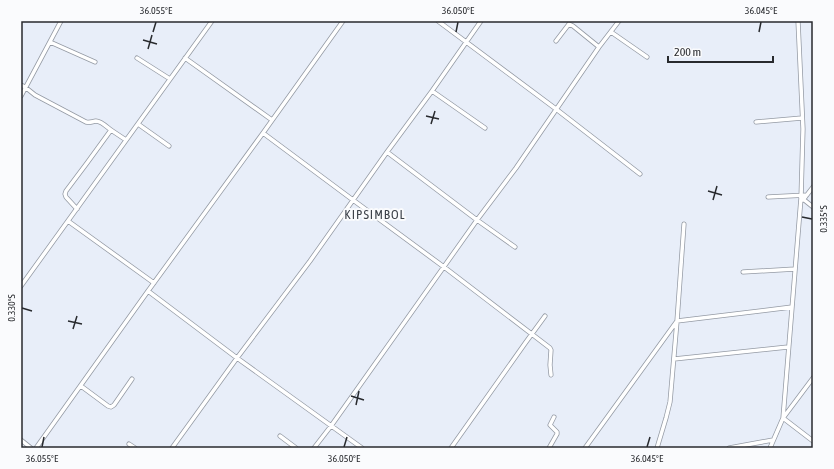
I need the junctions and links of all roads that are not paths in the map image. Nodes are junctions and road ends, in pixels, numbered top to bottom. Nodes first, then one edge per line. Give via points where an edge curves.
1 (61, 21) edge
2 (212, 21) edge
3 (343, 21) edge
4 (438, 21) edge
5 (481, 21) edge
6 (619, 21) edge
7 (798, 21) edge
8 (611, 32) junction
9 (556, 41) dead end
10 (50, 42) junction
11 (466, 42) junction
12 (599, 47) junction
13 (647, 57) dead end
14 (137, 58) dead end
15 (185, 58) junction
16 (95, 62) dead end
17 (170, 79) junction
18 (21, 85) edge
19 (25, 87) junction
20 (432, 92) junction
21 (21, 96) edge
22 (556, 109) junction
23 (802, 118) junction
24 (272, 120) junction
25 (756, 122) dead end
26 (138, 124) junction
27 (485, 128) dead end
28 (111, 130) junction
29 (263, 133) junction
30 (126, 140) junction
31 (169, 146) dead end
32 (387, 152) junction
33 (640, 174) dead end
34 (813, 187) edge
35 (768, 197) dead end
36 (802, 198) junction
37 (352, 200) junction
38 (813, 207) edge
39 (77, 209) junction
40 (477, 220) junction
41 (68, 221) junction
42 (684, 224) dead end
43 (515, 247) dead end
44 (444, 267) junction
45 (795, 269) junction
46 (743, 272) dead end
47 (154, 283) junction
48 (21, 286) edge
49 (148, 290) junction
50 (792, 307) junction
51 (545, 316) dead end
52 (677, 321) junction
53 (532, 333) junction
54 (788, 347) junction
55 (237, 358) junction
56 (674, 359) junction
57 (551, 375) dead end
58 (813, 378) edge
59 (132, 379) dead end
60 (80, 386) junction
61 (554, 417) dead end
62 (783, 418) junction
63 (331, 426) junction
64 (280, 436) dead end
65 (21, 440) edge
66 (773, 440) junction
67 (813, 441) edge
68 (129, 444) dead end
69 (32, 448) edge
70 (36, 448) edge
71 (135, 448) edge
72 (172, 448) edge
73 (296, 448) edge
74 (314, 448) edge
75 (362, 448) edge
76 (451, 448) edge
77 (549, 448) edge
78 (585, 448) edge
79 (657, 448) edge
80 (729, 448) edge
81 (770, 448) edge

1 - 10 street
2 - 15 street
3 - 24 street
4 - 11 street
5 - 11 street
6 - 8 street
7 - 23 street
8 - 12 street
8 - 13 street
9 - 12 street via 569,24
10 - 16 street
10 - 19 street
11 - 20 street
11 - 22 street
12 - 22 street
14 - 17 street
15 - 17 street
15 - 24 street
17 - 26 street
18 - 19 street
19 - 21 street
19 - 28 street via 34,95 86,122 96,121
20 - 27 street
20 - 32 street
22 - 33 street
22 - 40 street
23 - 25 street
23 - 36 street
24 - 29 street
26 - 30 street
26 - 31 street
28 - 30 street
28 - 39 street via 66,191 66,197
29 - 37 street
29 - 47 street
30 - 39 street
32 - 37 street
32 - 40 street
34 - 36 street
35 - 36 street
36 - 38 street
36 - 45 street
37 - 44 street
37 - 55 street
39 - 41 street
40 - 43 street
40 - 44 street
41 - 47 street
41 - 48 street
42 - 52 street
44 - 53 street
44 - 63 street
45 - 46 street
45 - 50 street
47 - 49 street
49 - 55 street
49 - 60 street
50 - 52 street
50 - 54 street
51 - 53 street
52 - 56 street
52 - 78 street
53 - 57 street via 551,350
53 - 76 street
54 - 56 street
54 - 62 street
55 - 63 street
55 - 72 street
56 - 79 street via 670,402
58 - 62 street
59 - 60 street via 111,407
60 - 70 street
61 - 77 street via 550,425 557,434
62 - 66 street
62 - 67 street
63 - 74 street
63 - 75 street
64 - 73 street
65 - 69 street
66 - 80 street
66 - 81 street
68 - 71 street

